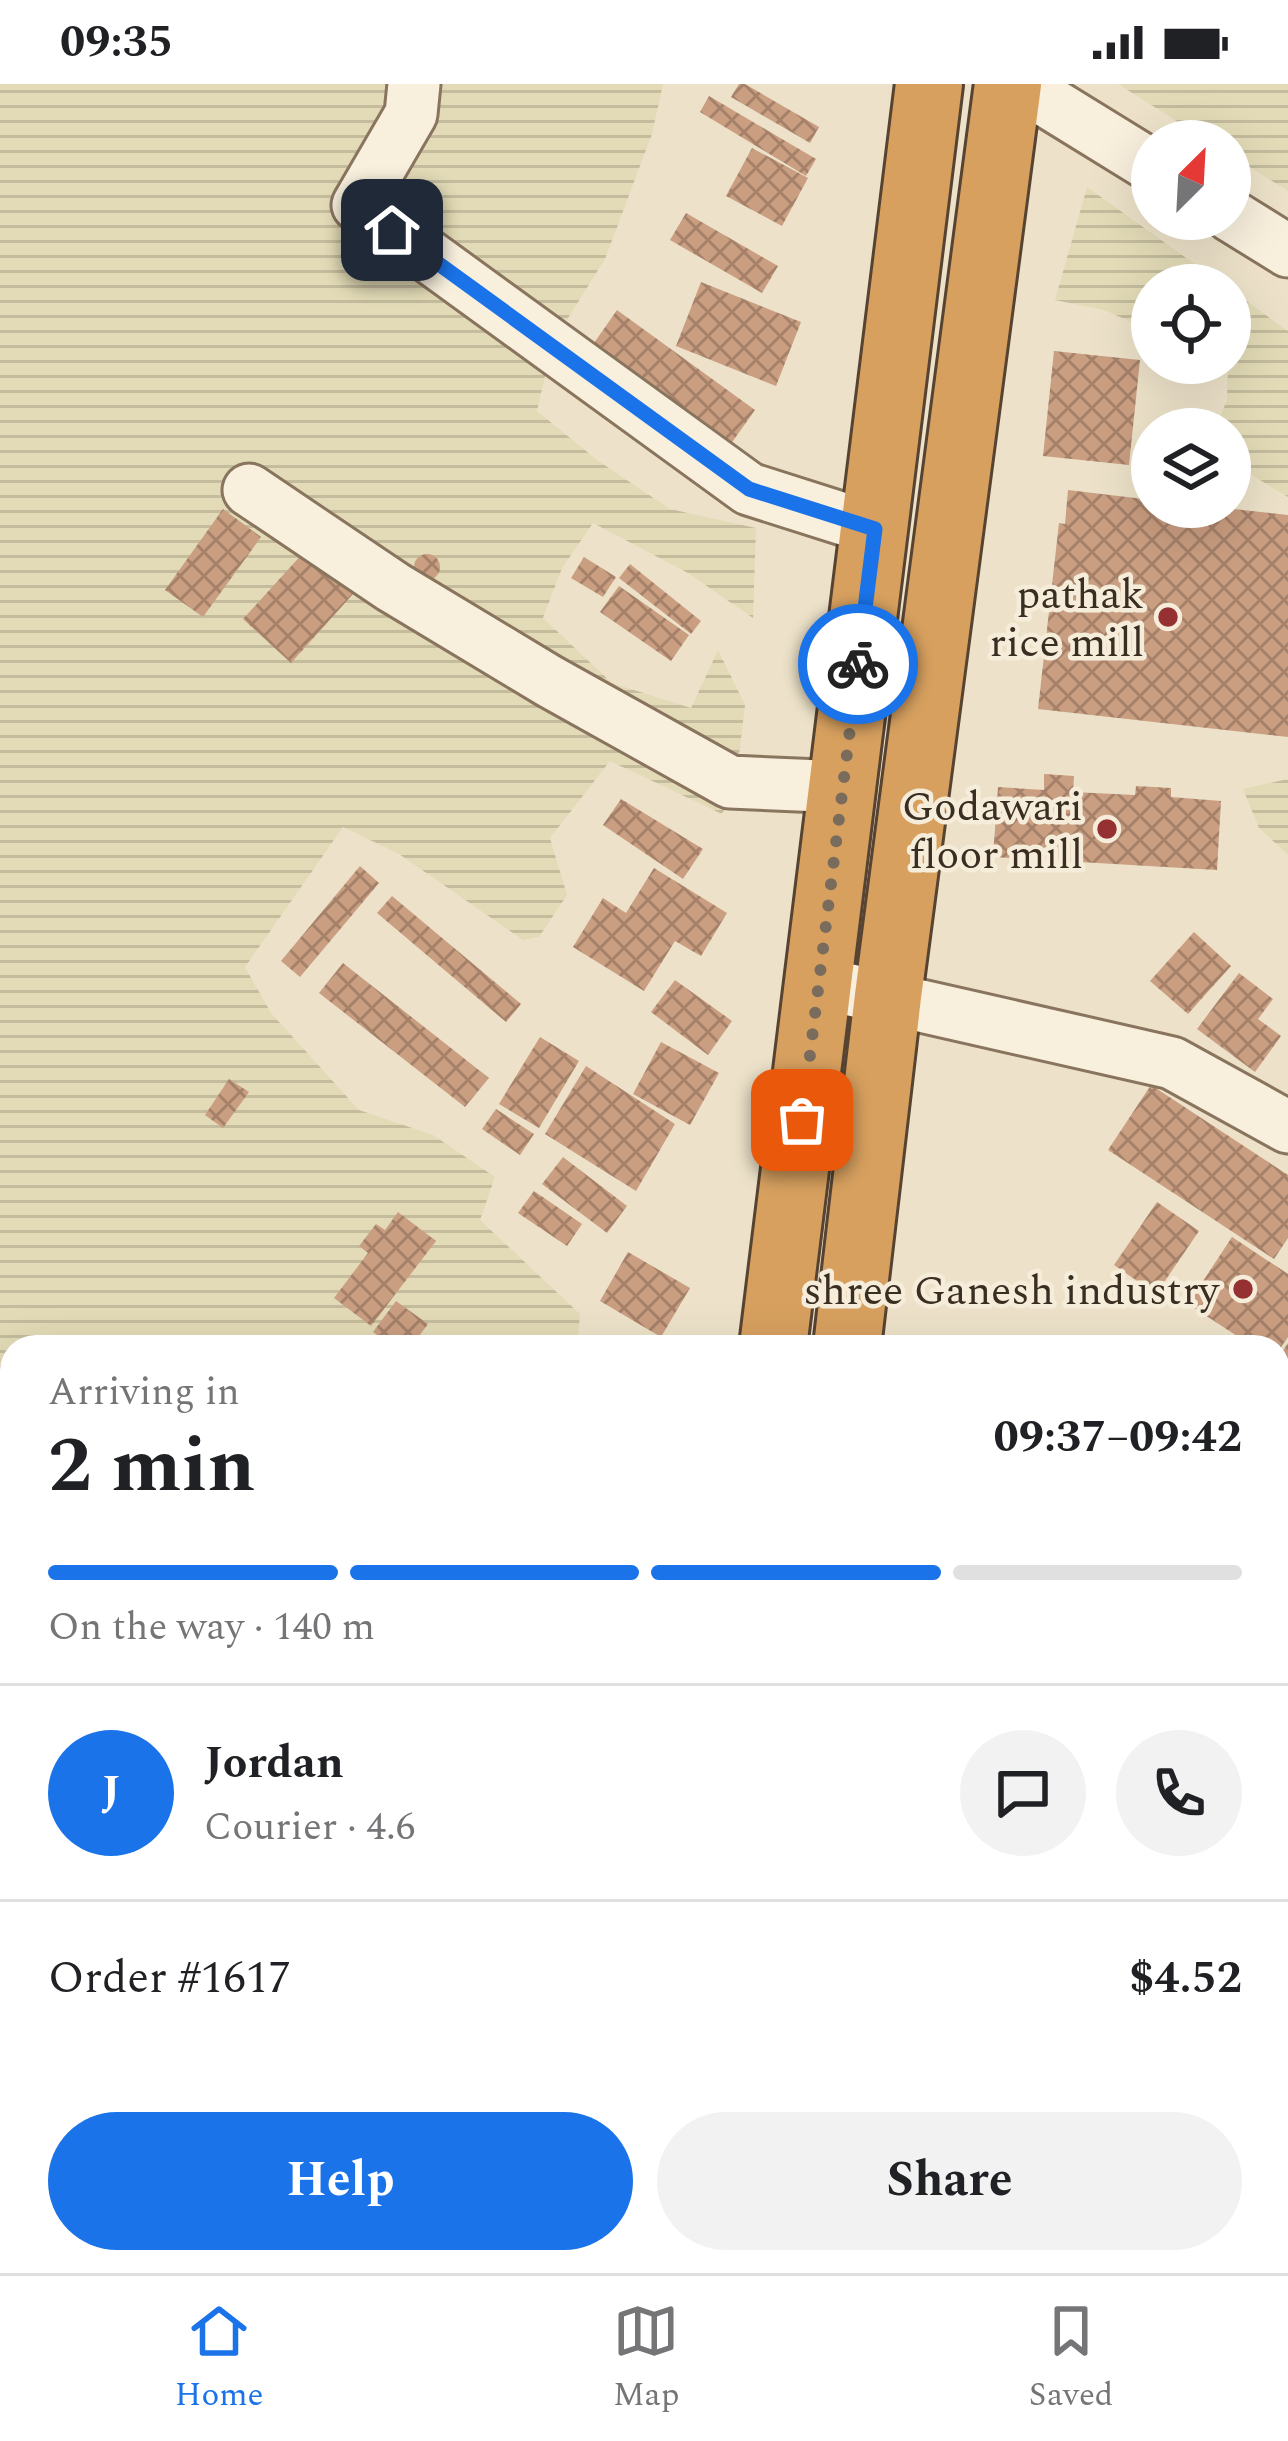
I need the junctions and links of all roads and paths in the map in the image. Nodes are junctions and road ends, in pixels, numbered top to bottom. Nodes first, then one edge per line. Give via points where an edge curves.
1 (414, 84) edge
2 (928, 84) edge
3 (1007, 84) edge
4 (1019, 84) edge
5 (1131, 153) edge
6 (1251, 227) edge
7 (1288, 250) edge
8 (249, 490) dead end
9 (875, 529) junction
10 (844, 788) junction
11 (820, 983) junction
12 (888, 996) junction
13 (1288, 1127) edge
14 (775, 1335) edge
15 (848, 1335) edge

1 - 9 street via 411,114 358,205 749,489
2 - 9 highway
3 - 12 highway
4 - 5 street
6 - 7 street
8 - 10 street via 394,587 730,782
9 - 10 highway
10 - 11 highway
11 - 12 street
11 - 14 highway
12 - 13 street via 1172,1063
12 - 15 highway

